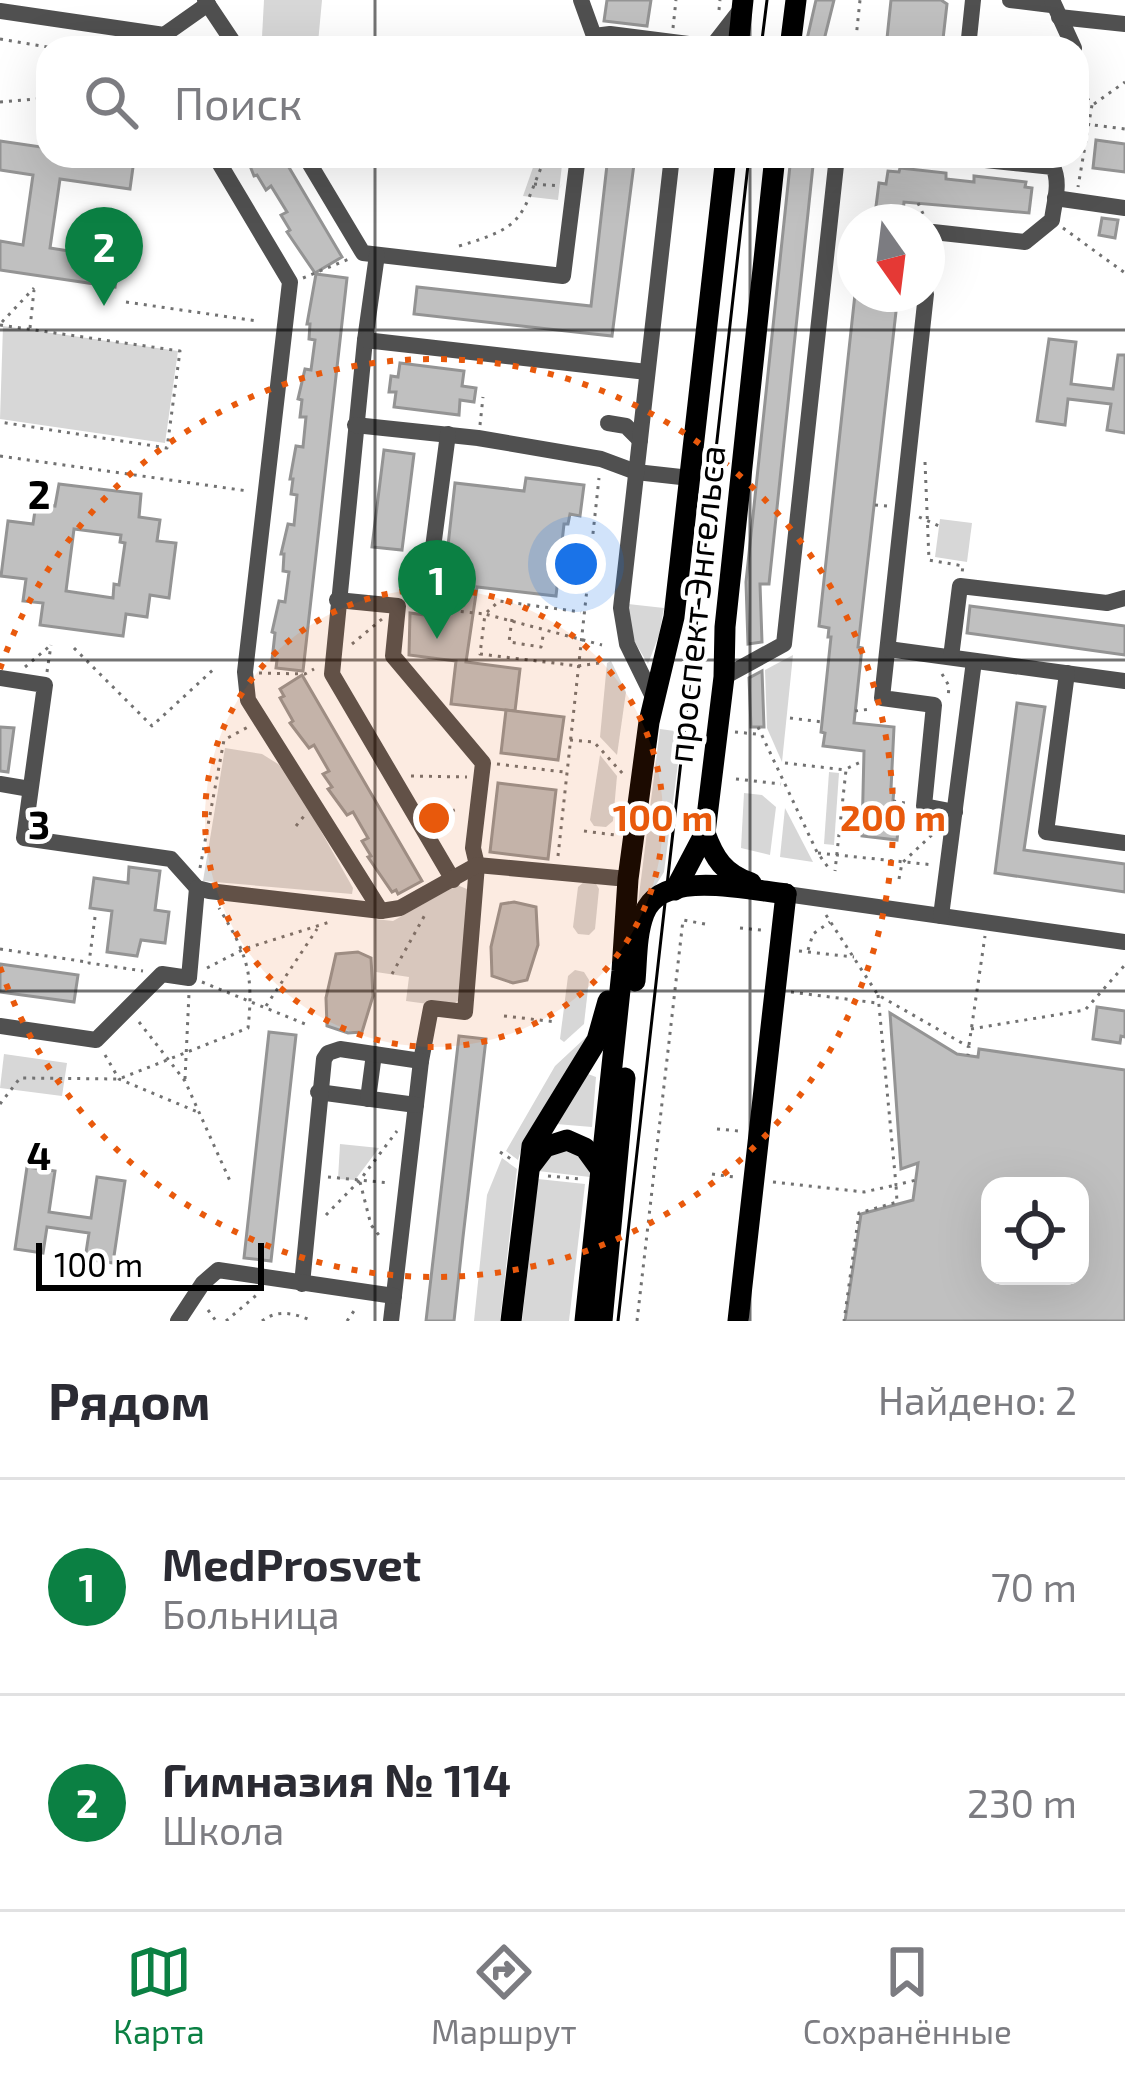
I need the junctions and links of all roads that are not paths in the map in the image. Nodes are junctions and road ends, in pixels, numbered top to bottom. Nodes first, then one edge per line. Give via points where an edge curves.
1 (581, 0) edge
2 (796, 0) edge
3 (973, 0) edge
4 (1010, 0) edge
5 (207, 2) edge
6 (743, 4) edge
7 (1054, 7) edge
8 (0, 11) edge
9 (1125, 24) edge
10 (132, 36) edge
11 (170, 36) edge
12 (229, 36) edge
13 (591, 36) edge
14 (720, 36) edge
15 (739, 36) edge
16 (792, 36) edge
17 (969, 36) edge
18 (1068, 36) edge
19 (222, 168) edge
20 (313, 168) edge
21 (576, 168) edge
22 (672, 168) edge
23 (725, 168) edge
24 (774, 168) edge
25 (836, 168) edge
26 (1054, 168) edge
27 (1055, 198) junction
28 (1125, 208) edge
29 (945, 233) edge
30 (370, 254) junction
31 (925, 312) edge
32 (364, 340) junction
33 (647, 372) junction
34 (608, 423) dead end
35 (356, 425) junction
36 (448, 434) junction
37 (640, 440) junction
38 (636, 472) junction
39 (690, 478) junction
40 (428, 578) dead end
41 (1125, 598) edge
42 (337, 600) junction
43 (888, 649) junction
44 (951, 657) junction
45 (972, 660) junction
46 (1067, 673) junction
47 (724, 677) junction
48 (0, 678) edge
49 (1125, 681) edge
50 (654, 699) junction
51 (0, 784) edge
52 (30, 789) junction
53 (956, 812) junction
54 (705, 832) junction
55 (1125, 843) edge
56 (477, 865) junction
57 (628, 879) junction
58 (453, 880) junction
59 (203, 890) junction
60 (676, 890) junction
61 (786, 894) junction
62 (381, 911) junction
63 (941, 916) junction
64 (623, 932) junction
65 (1125, 942) edge
66 (0, 1025) edge
67 (374, 1054) junction
68 (421, 1060) junction
69 (318, 1092) junction
70 (368, 1099) junction
71 (416, 1105) junction
72 (528, 1170) junction
73 (595, 1175) junction
74 (302, 1284) junction
75 (394, 1296) junction
76 (178, 1321) edge
77 (392, 1321) edge
78 (511, 1321) edge
79 (585, 1321) edge
80 (602, 1321) edge
81 (738, 1321) edge

1 - 13 street
2 - 16 main road
3 - 17 street
4 - 7 street
5 - 11 street
5 - 12 street
6 - 14 street
6 - 15 main road
7 - 9 street
7 - 18 street
8 - 10 street
19 - 62 street via 290,282 248,700
20 - 30 street
21 - 30 street via 563,275
22 - 33 street
23 - 39 main road, проспект Энгельса
24 - 47 main road, проспект Энгельса
25 - 47 street via 784,644
26 - 27 street
27 - 28 street
27 - 29 street via 1052,220 1025,242
30 - 32 street
31 - 43 street
32 - 33 street
32 - 35 street
33 - 37 street
34 - 37 street
35 - 36 street
35 - 42 street
36 - 38 street
36 - 40 street
37 - 38 street
38 - 39 street
38 - 50 street via 621,608 627,644
39 - 50 main road, проспект Энгельса via 674,617
41 - 44 street via 1106,604 960,586
42 - 56 street via 398,606 393,656 482,770
42 - 58 street via 332,674
43 - 44 street
43 - 53 street via 882,698 934,705 924,806
44 - 45 street
45 - 46 street
45 - 53 street
46 - 49 street
46 - 55 street via 1046,832
47 - 54 main road, проспект Энгельса
48 - 52 street via 45,685
50 - 57 main road, проспект Энгельса
51 - 52 street
52 - 59 street via 24,838 171,859
53 - 63 street
54 - 60 main road, проспект Энгельса
54 - 61 main road via 725,870
56 - 57 street
56 - 58 street
56 - 68 street via 465,1012 431,1008
57 - 64 main road, проспект Энгельса
58 - 62 street
59 - 62 street
59 - 66 street via 189,978 162,974 96,1040
60 - 61 main road via 700,884
60 - 80 main road, проспект Энгельса via 650,903 640,931
61 - 63 street
61 - 81 main road
63 - 65 street
64 - 72 main road, проспект Энгельса via 602,1027 537,1132
64 - 73 main road, проспект Энгельса
67 - 68 street
67 - 69 street via 328,1053
67 - 70 street
68 - 71 street
69 - 70 street
69 - 74 street
70 - 71 street
71 - 75 street
72 - 73 main road via 545,1147 567,1139 585,1148
72 - 78 main road, проспект Энгельса
73 - 79 main road, проспект Энгельса
74 - 75 street
74 - 76 street via 218,1270
75 - 77 street

